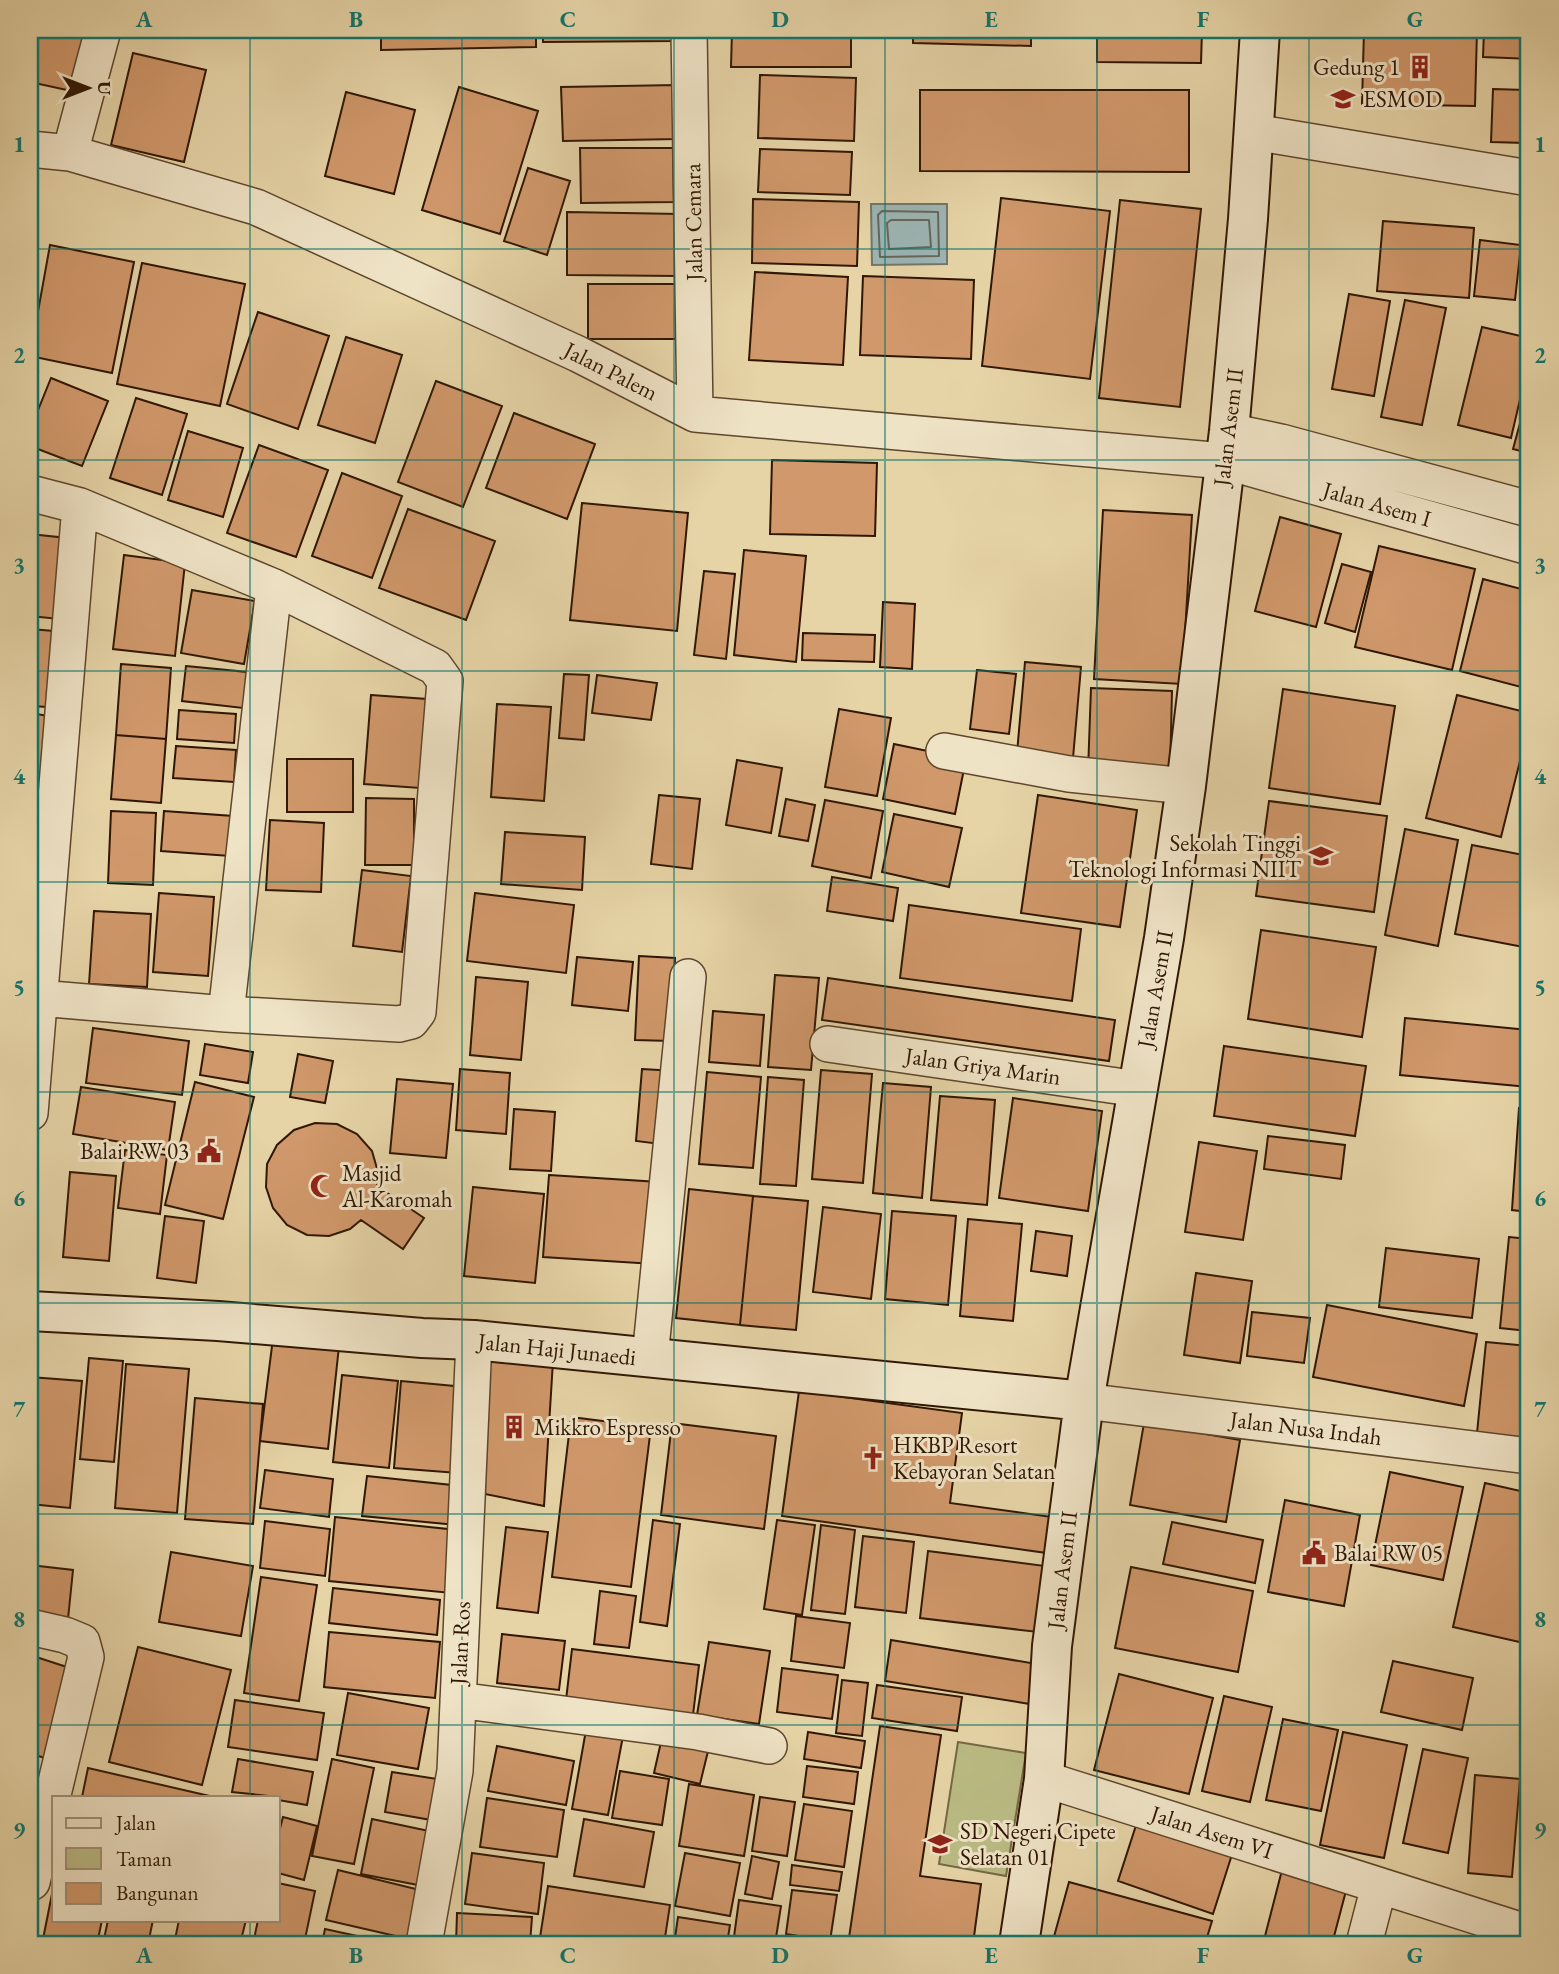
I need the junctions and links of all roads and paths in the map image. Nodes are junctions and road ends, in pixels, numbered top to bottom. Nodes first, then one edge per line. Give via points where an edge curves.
1 (103, 30) edge
2 (689, 30) edge
3 (1260, 30) edge
4 (1254, 132) junction
5 (30, 149) edge
6 (70, 153) junction
7 (1529, 178) edge
8 (695, 414) junction
9 (1226, 446) junction
10 (30, 493) edge
11 (80, 506) junction
12 (1529, 509) edge
13 (1529, 547) edge
14 (274, 587) junction
15 (944, 751) dead end
16 (1186, 786) junction
17 (688, 977) dead end
18 (39, 998) junction
19 (226, 1014) junction
20 (828, 1044) dead end
21 (1138, 1089) junction
22 (30, 1113) edge
23 (30, 1311) edge
24 (474, 1340) junction
25 (650, 1358) junction
26 (1084, 1401) junction
27 (1529, 1456) edge
28 (30, 1627) edge
29 (458, 1700) junction
30 (769, 1746) dead end
31 (1044, 1779) junction
32 (53, 1796) edge
33 (52, 1799) edge
34 (32, 1882) dead end
35 (1379, 1886) junction
36 (1529, 1933) edge
37 (424, 1944) edge
38 (1019, 1944) edge
39 (1364, 1944) edge

1 - 6 street
2 - 8 street, Jalan Cemara
3 - 4 street, Jalan Asem II
4 - 7 street
4 - 9 street, Jalan Asem II
5 - 6 street, Jalan Palem
6 - 8 street, Jalan Palem via 256,207 578,354
8 - 9 street, Jalan Palem
9 - 12 street via 1281,442
9 - 13 street, Jalan Asem I
9 - 16 street, Jalan Asem II
10 - 11 street
11 - 14 street
11 - 18 street
14 - 19 street
14 - 19 street via 435,667 445,681 418,1013 399,1024
15 - 16 street via 1069,775
16 - 21 street, Jalan Asem II
17 - 25 street
18 - 19 street
18 - 22 street
20 - 21 street, Jalan Griya Marin
21 - 26 street, Jalan Asem II
23 - 24 street, Jalan Haji Junaedi
24 - 25 street, Jalan Haji Junaedi
24 - 29 street, Jalan Ros
25 - 26 street, Jalan Haji Junaedi
26 - 27 street, Jalan Nusa Indah
26 - 31 street, Jalan Asem II via 1052,1646
28 - 32 street via 82,1642 86,1657
29 - 30 street
29 - 37 street, Jalan Ros via 455,1771
31 - 35 street, Jalan Asem VI
31 - 38 street, Jalan Asem II
33 - 34 street
35 - 36 street, Jalan Asem VI
35 - 39 street

